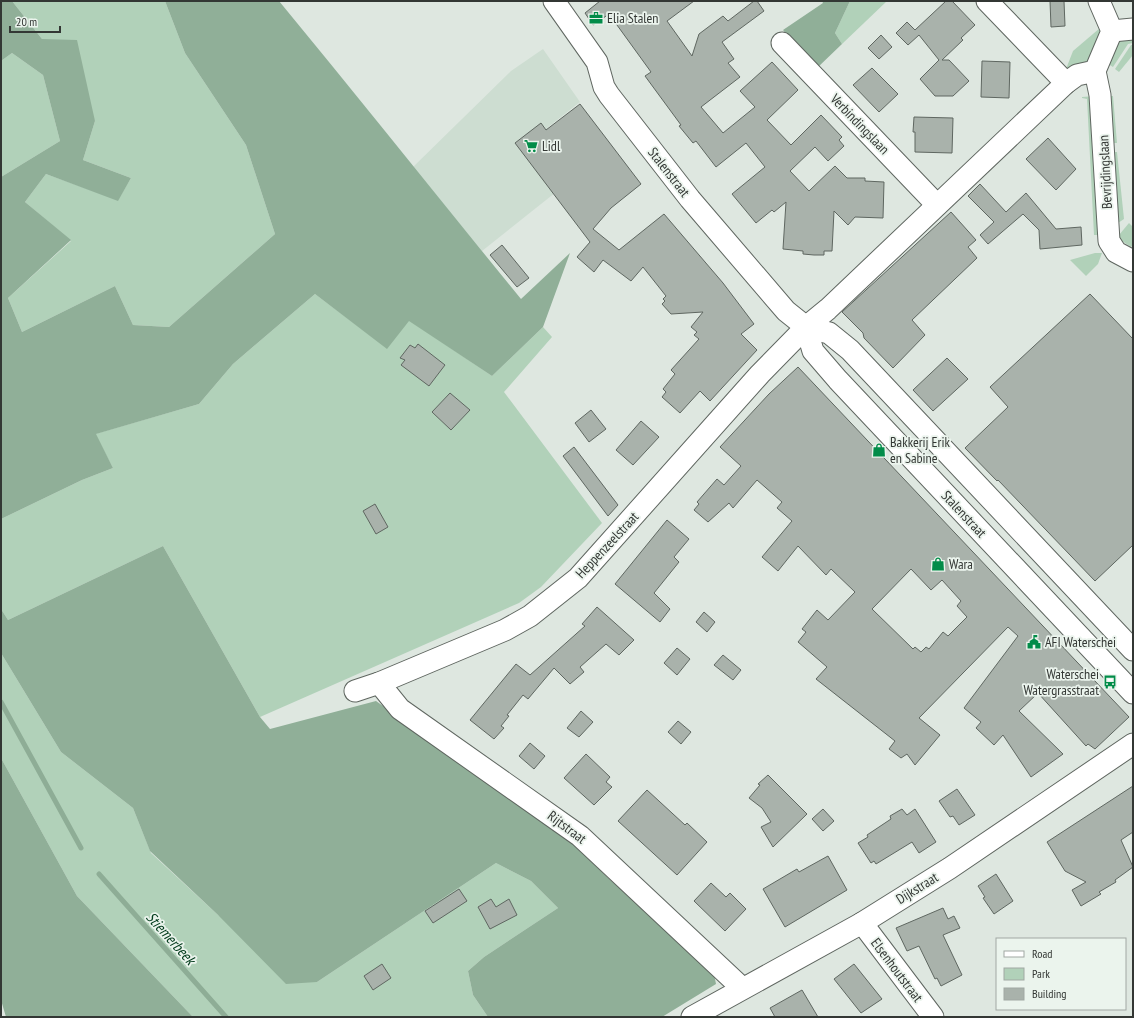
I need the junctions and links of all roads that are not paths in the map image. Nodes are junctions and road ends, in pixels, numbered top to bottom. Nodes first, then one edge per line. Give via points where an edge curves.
1 (554, 1) edge
2 (987, 1) edge
3 (1099, 1) edge
4 (1133, 29) edge
5 (1112, 31) junction
6 (782, 43) dead end
7 (1095, 71) junction
8 (1066, 83) junction
9 (937, 206) junction
10 (1133, 260) edge
11 (806, 327) junction
12 (850, 350) junction
13 (829, 370) junction
14 (1133, 650) edge
15 (1133, 661) edge
16 (1117, 676) junction
17 (378, 683) junction
18 (355, 691) dead end
19 (1133, 693) edge
20 (1133, 744) edge
21 (862, 923) junction
22 (742, 988) junction
23 (692, 1017) edge
24 (933, 1017) edge

1 - 11 street, Stalenstraat via 598,62 604,87 609,95 685,193 786,311
2 - 8 street
3 - 5 street
4 - 5 street
5 - 7 street
6 - 9 street, Verbindingslaan
7 - 8 street via 1076,75
7 - 10 street, Bevrijdingslaan via 1100,94 1109,241 1116,252
8 - 9 street
9 - 11 street
11 - 12 street, Stalenstraat via 829,333
11 - 13 street, Stalenstraat via 813,351
11 - 17 street, Heppenzeelstraat via 760,374 578,578 530,616 505,630
12 - 13 street via 835,356
12 - 14 street, Stalenstraat
13 - 16 street, Stalenstraat
15 - 16 street
16 - 19 street, Stalenstraat
17 - 18 street, Heppenzeelstraat
17 - 22 street, Rijtstraat via 400,709 580,836
20 - 21 street, Dijkstraat via 950,868
21 - 22 street, Dijkstraat
21 - 24 street, Elsenhoutstraat
22 - 23 street, Dijkstraat

